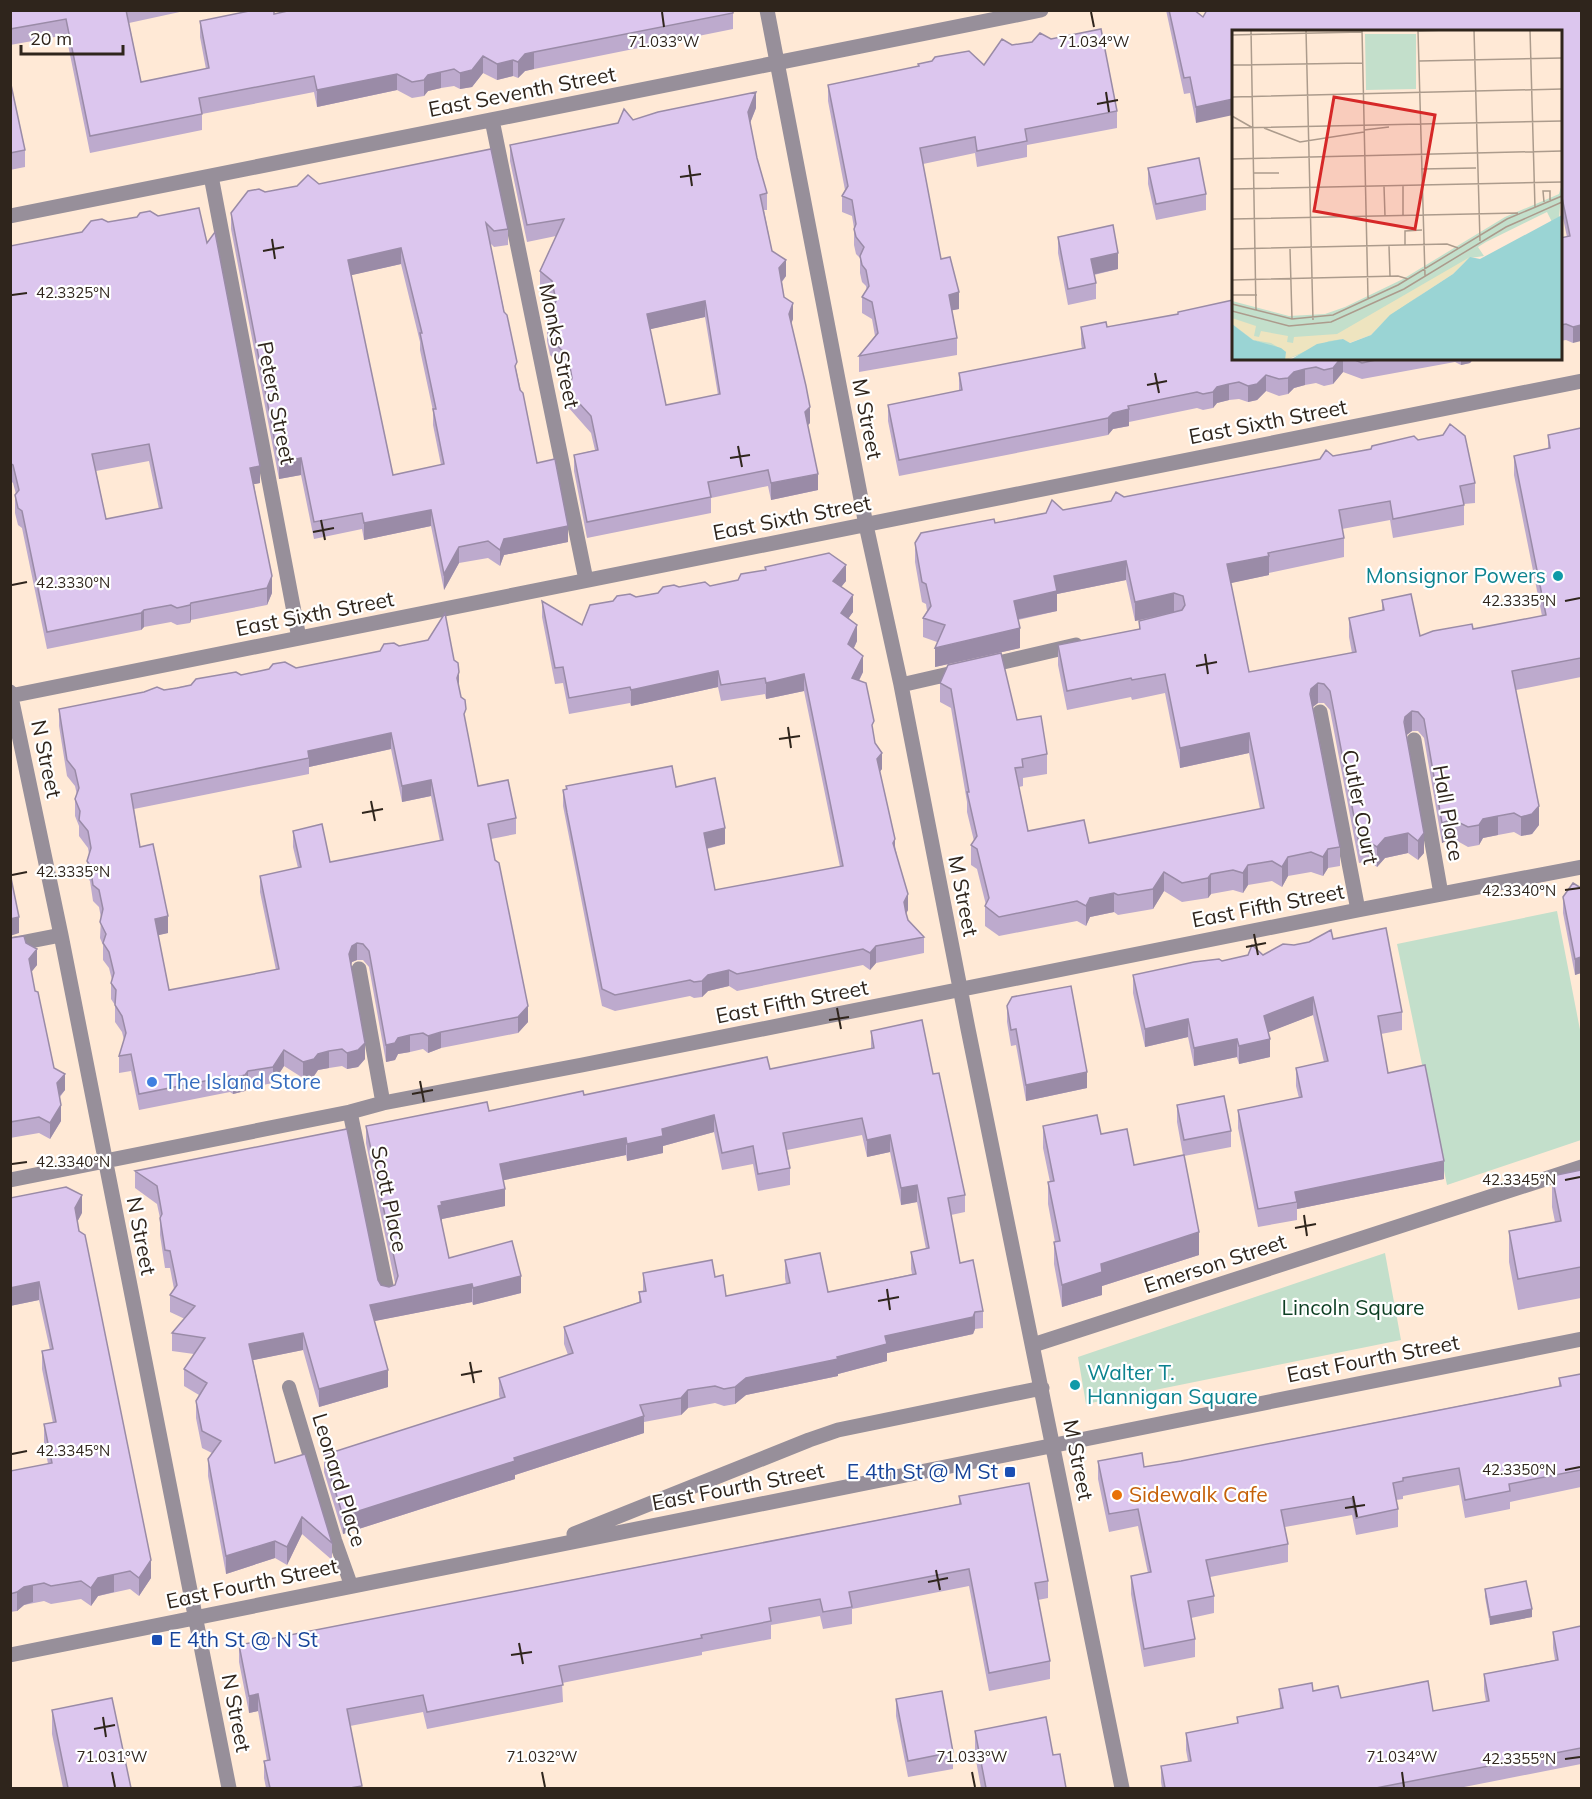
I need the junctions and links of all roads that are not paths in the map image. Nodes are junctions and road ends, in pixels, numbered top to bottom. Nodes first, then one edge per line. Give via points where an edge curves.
1 (767, 10) edge
2 (1041, 10) edge
3 (777, 63) junction
4 (492, 120) junction
5 (211, 176) junction
6 (10, 216) edge
7 (1581, 381) edge
8 (866, 525) junction
9 (586, 580) junction
10 (299, 639) junction
11 (1094, 641) edge
12 (902, 685) junction
13 (11, 695) edge
14 (1320, 712) dead end
15 (1414, 740) dead end
16 (1581, 867) edge
17 (1441, 894) junction
18 (1358, 910) junction
19 (61, 935) junction
20 (10, 945) edge
21 (358, 969) dead end
22 (960, 990) junction
23 (383, 1103) junction
24 (350, 1112) junction
25 (105, 1161) junction
26 (1581, 1167) edge
27 (10, 1180) edge
28 (388, 1295) edge
29 (1581, 1339) edge
30 (1033, 1345) junction
31 (289, 1387) dead end
32 (1042, 1388) junction
33 (1053, 1445) junction
34 (538, 1549) junction
35 (351, 1585) junction
36 (196, 1618) junction
37 (10, 1655) edge
38 (229, 1788) edge
39 (1122, 1788) edge

1 - 3 street, M Street
2 - 3 street, East Seventh Street
3 - 4 street, East Seventh Street
3 - 8 street, M Street
4 - 5 street, East Seventh Street
4 - 9 street, Monks Street
5 - 6 street, East Seventh Street
5 - 10 street, Peters Street
7 - 8 street, East Sixth Street
8 - 9 street, East Sixth Street
8 - 12 street, M Street
9 - 10 street, East Sixth Street
10 - 13 street, East Sixth Street
11 - 12 street
12 - 22 street, M Street
13 - 19 street, N Street
14 - 18 street, Cutler Court
15 - 17 street, Hall Place
16 - 17 street, East Fifth Street
17 - 18 street, East Fifth Street
18 - 22 street, East Fifth Street
19 - 20 street
19 - 25 street, N Street
21 - 23 street
22 - 23 street, East Fifth Street
22 - 30 street, M Street
23 - 24 street, East Fifth Street
24 - 25 street, East Fifth Street
24 - 28 street, Scott Place
25 - 27 street, East Fifth Street
25 - 36 street, N Street
26 - 30 street, Emerson Street
29 - 33 street, East Fourth Street
30 - 32 street, M Street
31 - 35 lane, Leonard Place
32 - 33 street, M Street
32 - 34 street, East Fourth Street via 838,1430
33 - 34 street, East Fourth Street
33 - 39 street, M Street
34 - 35 street, East Fourth Street
35 - 36 street, East Fourth Street
36 - 37 street, East Fourth Street
36 - 38 street, N Street

